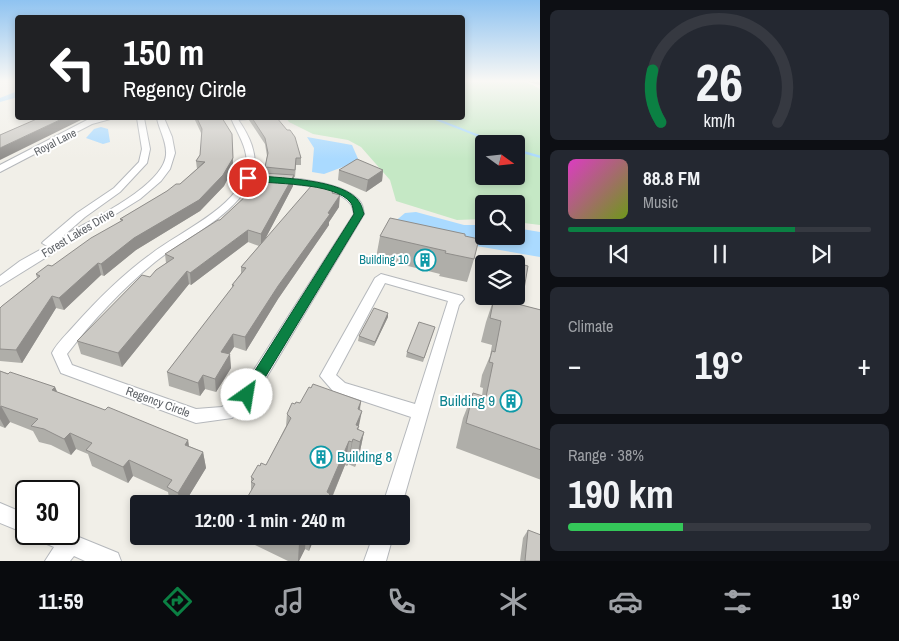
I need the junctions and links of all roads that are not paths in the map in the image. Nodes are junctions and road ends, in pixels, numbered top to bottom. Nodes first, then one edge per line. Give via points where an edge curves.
1 (100, 120) edge
2 (140, 120) edge
3 (161, 120) edge
4 (235, 120) edge
5 (0, 169) edge
6 (248, 178) junction
7 (117, 190) junction
8 (138, 195) junction
9 (17, 269) junction
10 (0, 282) edge
11 (420, 413) junction
12 (396, 495) edge
13 (0, 513) edge
14 (15, 519) edge
15 (69, 545) edge
16 (72, 545) edge
17 (380, 545) edge
18 (56, 561) edge
19 (110, 561) edge
20 (376, 561) edge

1 - 5 street, Royal Lane via 90,122
2 - 7 street, Forest Lakes Drive via 146,155 137,171
3 - 8 street, Forest Lakes Drive via 169,144 170,160 164,172
4 - 6 street, Regency Circle via 244,133 252,158
6 - 6 street, Regency Circle via 233,199 126,281 85,322 59,352 66,369 196,416 226,413 247,395 359,214 356,203 331,188
7 - 8 street, Forest Lakes Drive
7 - 9 street, Forest Lakes Drive via 81,215
8 - 9 street, Forest Lakes Drive
9 - 10 street, Forest Lakes Drive
11 - 11 street via 339,386 328,376 381,278 457,299
11 - 12 street
13 - 14 street
15 - 18 street
16 - 19 street
17 - 20 street

